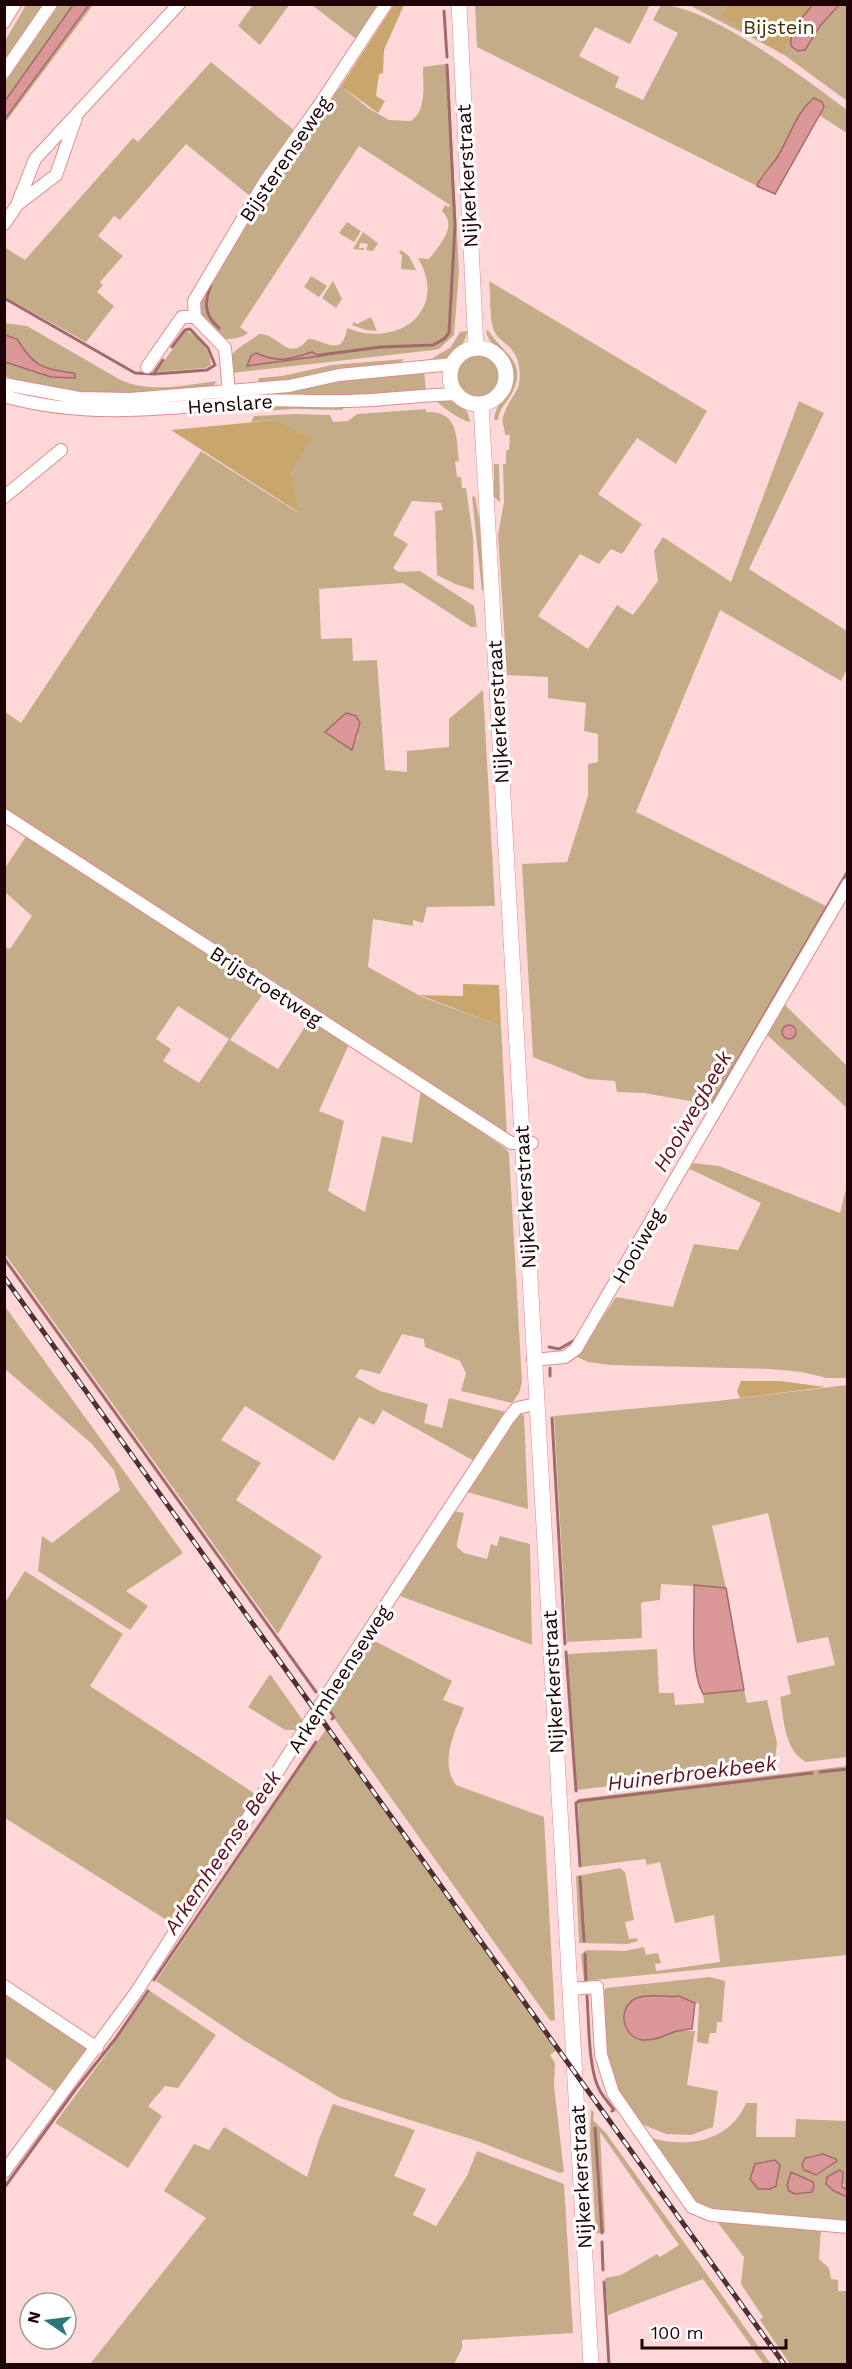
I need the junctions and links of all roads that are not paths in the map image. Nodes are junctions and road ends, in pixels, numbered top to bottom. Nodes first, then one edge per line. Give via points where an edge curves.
1 (15, 4) edge
2 (51, 4) edge
3 (179, 4) edge
4 (386, 4) edge
5 (459, 4) edge
6 (4, 22) edge
7 (4, 72) edge
8 (77, 114) junction
9 (17, 205) junction
10 (4, 224) edge
11 (195, 317) junction
12 (476, 348) junction
13 (453, 363) junction
14 (147, 368) dead end
15 (4, 384) edge
16 (229, 390) junction
17 (457, 394) junction
18 (4, 396) edge
19 (230, 404) junction
20 (481, 404) junction
21 (61, 450) dead end
22 (4, 497) edge
23 (4, 815) edge
24 (848, 884) edge
25 (527, 1143) junction
26 (533, 1360) junction
27 (536, 1404) junction
28 (4, 1986) edge
29 (571, 1989) junction
30 (97, 2049) junction
31 (4, 2172) edge
32 (848, 2227) edge
33 (591, 2364) edge

1 - 6 street
2 - 7 street
3 - 8 street
4 - 11 street, Bijsterenseweg via 264,183 194,301
5 - 12 main road, Nijkerkerstraat
8 - 9 street via 35,159
8 - 9 street via 56,175
9 - 10 street
11 - 14 street via 182,317
11 - 16 street via 225,348
12 - 13 main road
12 - 20 main road via 489,350 505,368 501,392
13 - 16 street, Henslare via 339,375 289,386
13 - 17 main road via 451,385
15 - 16 street, Henslare via 79,398 130,399
16 - 19 street
17 - 19 street, Henslare
17 - 20 main road via 472,404
18 - 19 street, Henslare via 80,411 132,412
20 - 25 main road, Nijkerkerstraat
21 - 22 street
23 - 25 street, Brijstroetweg via 511,1143
24 - 26 street, Hooiweg via 576,1349 565,1357
25 - 26 main road, Nijkerkerstraat
26 - 27 main road, Nijkerkerstraat
27 - 29 main road, Nijkerkerstraat
27 - 30 street, Arkemheenseweg via 517,1408 508,1419
28 - 30 street
29 - 32 street, Nijkerkerstraat via 597,1988 602,2063 613,2093 692,2207 711,2215
29 - 33 main road, Nijkerkerstraat via 576,2180
30 - 31 street, Arkemheenseweg

